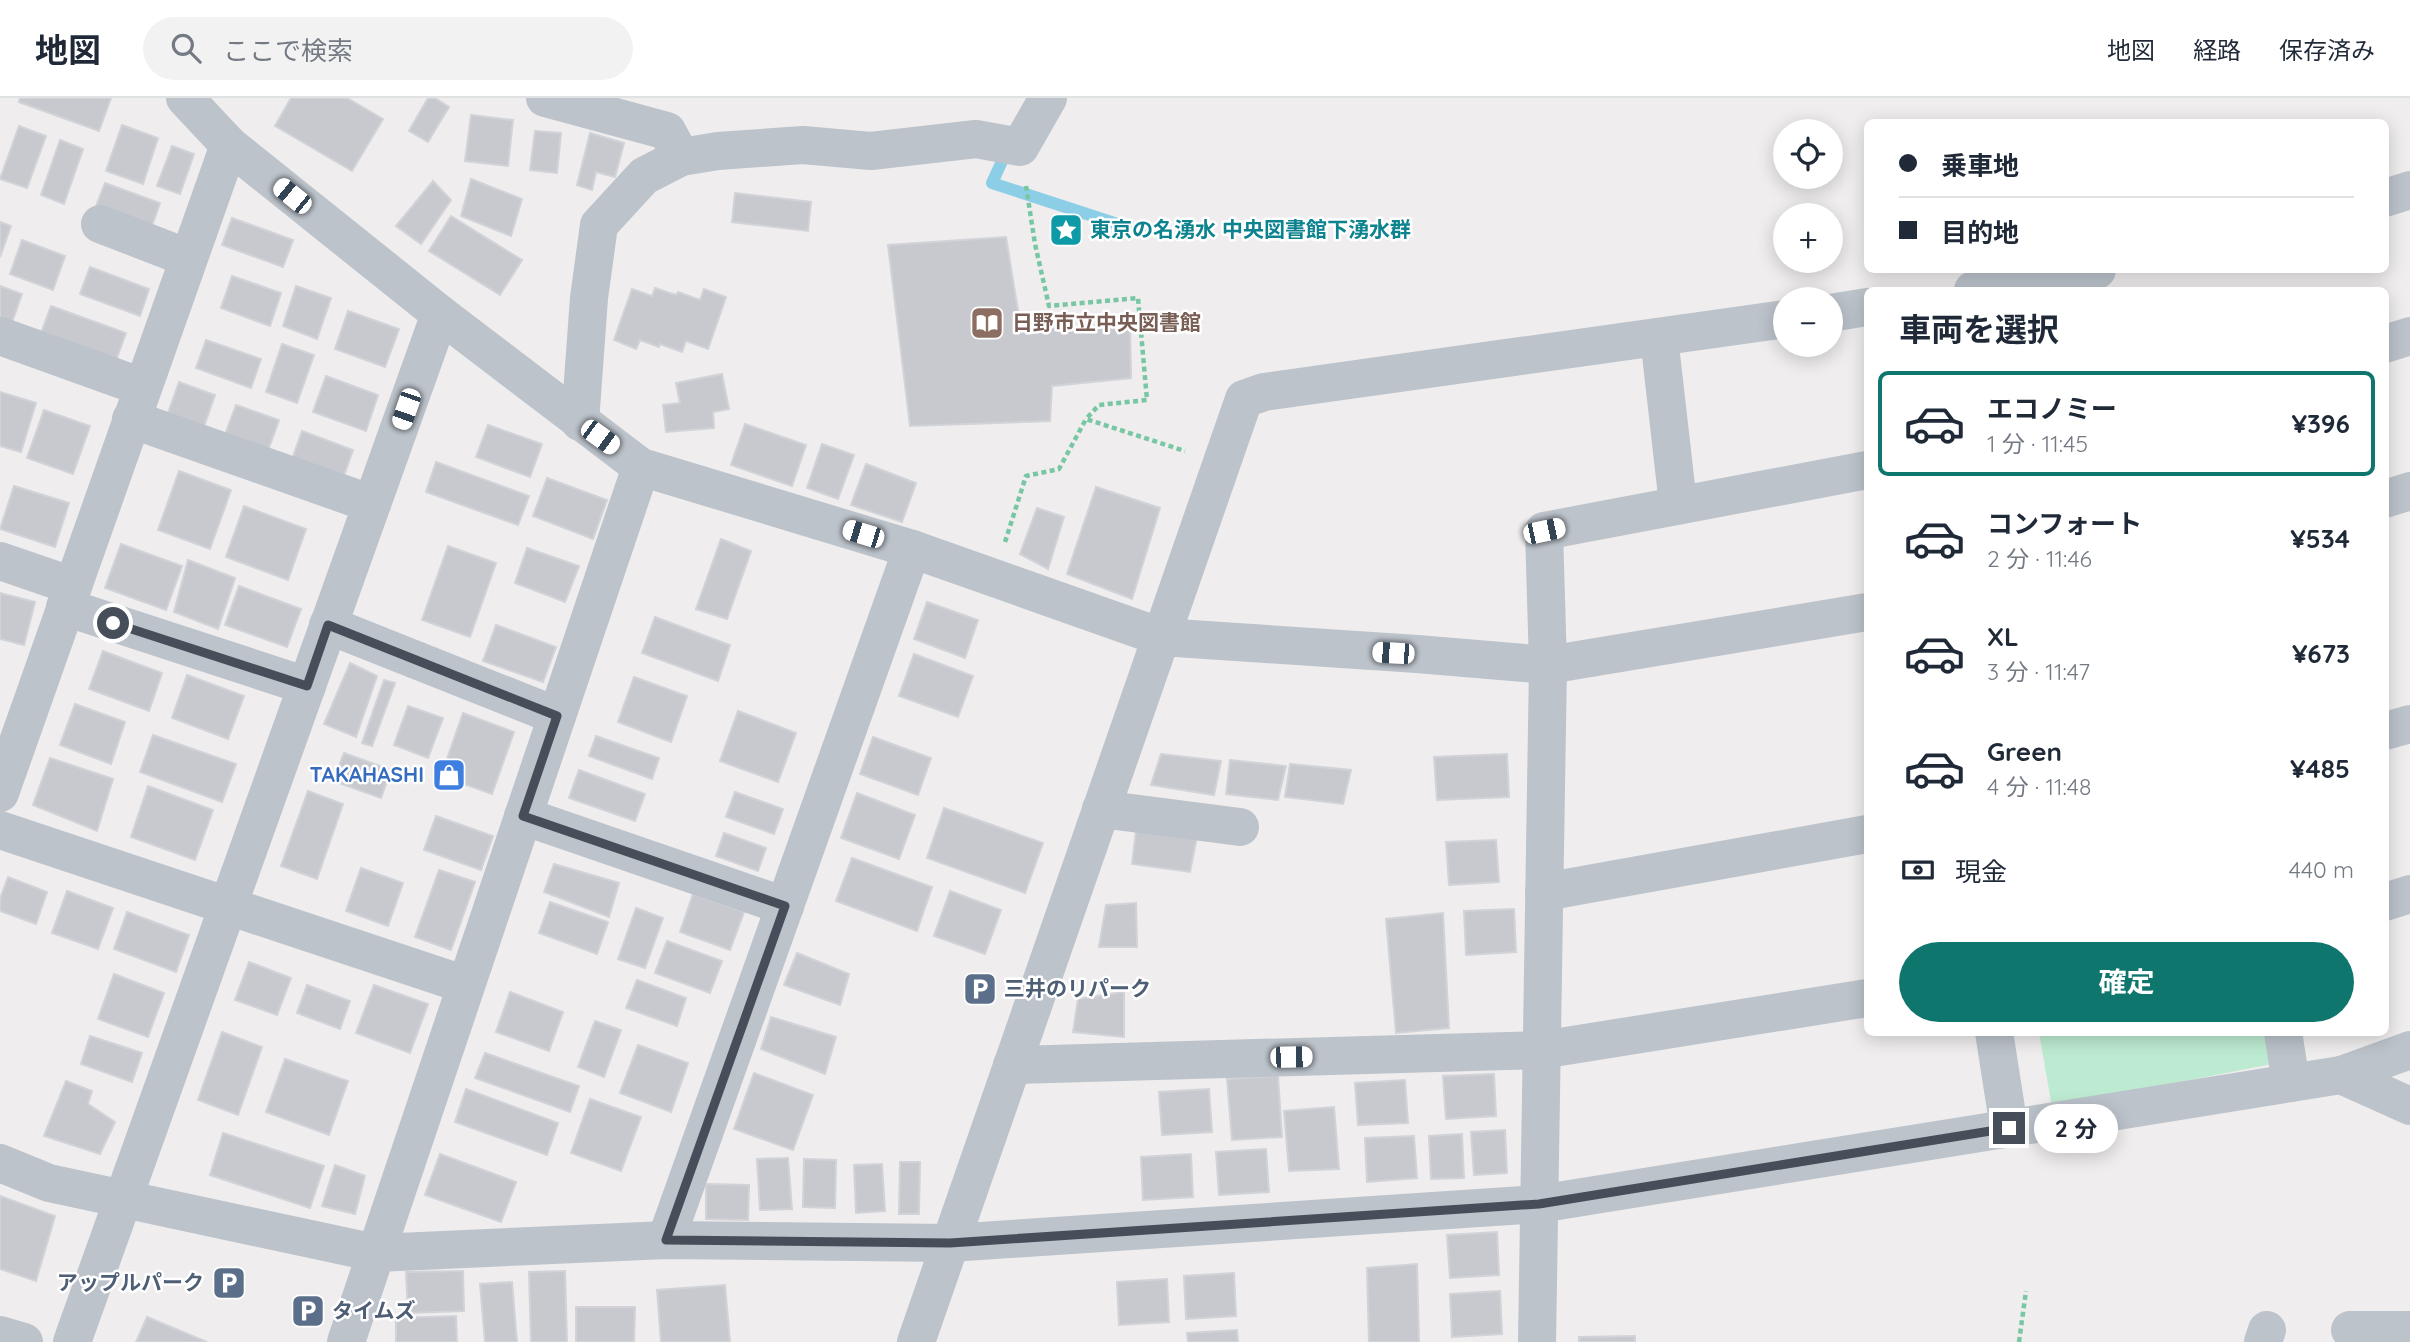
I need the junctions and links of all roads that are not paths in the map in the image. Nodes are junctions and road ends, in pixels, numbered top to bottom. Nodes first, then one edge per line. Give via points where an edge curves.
1 (185, 98) edge
2 (545, 98) edge
3 (1048, 98) edge
4 (229, 145) junction
5 (681, 157) junction
6 (2410, 190) edge
7 (2389, 197) edge
8 (100, 224) dead end
9 (188, 258) junction
10 (2083, 273) edge
11 (2020, 287) edge
12 (1864, 307) edge
13 (1843, 311) edge
14 (440, 314) junction
15 (1773, 321) edge
16 (0, 336) edge
17 (2410, 336) edge
18 (1659, 337) junction
19 (2389, 343) edge
20 (136, 403) junction
21 (580, 422) junction
22 (641, 467) junction
23 (1864, 471) edge
24 (2410, 491) edge
25 (2389, 498) edge
26 (372, 504) junction
27 (1678, 504) junction
28 (912, 549) junction
29 (0, 561) edge
30 (69, 597) junction
31 (1864, 612) edge
32 (328, 625) junction
33 (1161, 638) junction
34 (1548, 665) junction
35 (307, 686) junction
36 (557, 716) junction
37 (2410, 724) edge
38 (2389, 731) edge
39 (0, 793) edge
40 (1101, 809) junction
41 (523, 816) junction
42 (1240, 827) dead end
43 (0, 830) edge
44 (1864, 835) edge
45 (1544, 892) junction
46 (2410, 894) edge
47 (2389, 901) edge
48 (228, 905) junction
49 (785, 906) junction
50 (467, 985) junction
51 (1864, 998) edge
52 (1995, 1036) edge
53 (2284, 1036) edge
54 (1541, 1050) junction
55 (2410, 1050) edge
56 (1012, 1065) junction
57 (2341, 1075) junction
58 (2291, 1083) junction
59 (2410, 1106) edge
60 (2009, 1128) junction
61 (0, 1163) edge
62 (123, 1199) junction
63 (1539, 1204) junction
64 (666, 1240) junction
65 (950, 1243) junction
66 (376, 1253) junction
67 (2350, 1330) dead end
68 (2410, 1330) edge
69 (0, 1335) edge
70 (24, 1342) edge
71 (72, 1342) edge
72 (346, 1342) edge
73 (916, 1342) edge
74 (1537, 1342) edge

1 - 4 street
2 - 5 street via 667,131
3 - 5 street via 1020,147 976,139 870,151 803,145
4 - 9 street
4 - 14 street
5 - 21 street via 644,176 599,225
6 - 7 street
8 - 9 street
9 - 20 street
10 - 11 street
12 - 13 street
14 - 21 street
14 - 26 street
15 - 18 street
16 - 20 street
17 - 19 street
18 - 27 street
18 - 33 street via 1244,398
20 - 26 street
20 - 30 street
21 - 22 street
22 - 28 street
22 - 36 street
23 - 27 street
24 - 25 street
26 - 32 street
27 - 34 street via 1544,531
28 - 33 street
28 - 49 street
29 - 30 street
30 - 35 street
30 - 39 street
31 - 34 street
32 - 35 street
32 - 36 street
33 - 34 street
33 - 40 street
34 - 45 street
35 - 48 street
36 - 41 street
37 - 38 street
40 - 42 street
40 - 56 street
41 - 49 street
41 - 50 street
43 - 48 street
44 - 45 street
45 - 54 street
46 - 47 street
48 - 50 street
48 - 62 street
49 - 64 street
50 - 66 street
51 - 54 street
52 - 60 street
53 - 58 street
54 - 56 street
54 - 63 street
55 - 57 street
56 - 65 street
57 - 58 street
57 - 59 street
58 - 60 street
60 - 63 street
61 - 62 street via 49,1183
62 - 66 street
62 - 71 street
63 - 65 street
63 - 74 street
64 - 65 street
64 - 66 street
65 - 73 street
66 - 72 street
67 - 68 street
69 - 70 street

